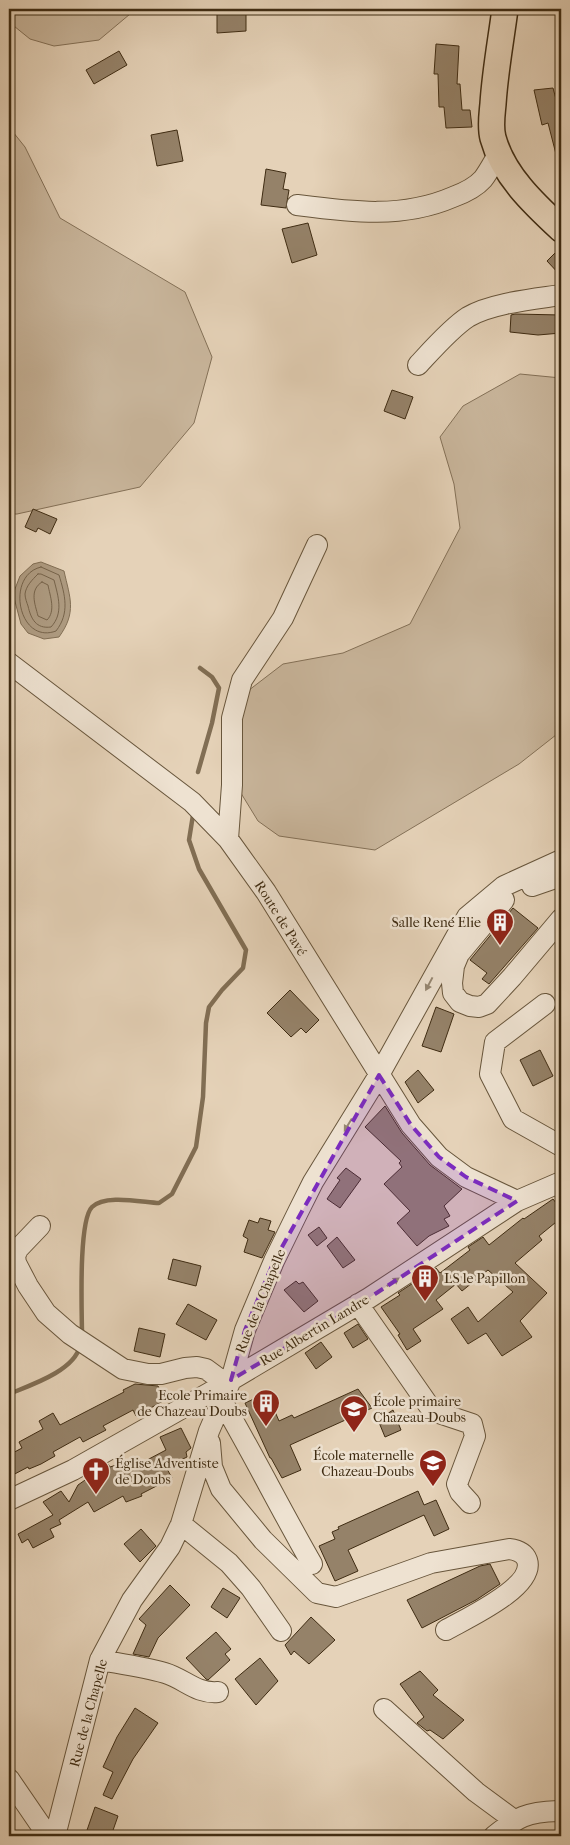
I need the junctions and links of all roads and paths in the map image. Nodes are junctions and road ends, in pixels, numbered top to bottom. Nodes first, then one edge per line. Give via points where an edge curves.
1 (502, 10) edge
2 (499, 152) junction
3 (297, 205) dead end
4 (561, 229) edge
5 (561, 295) edge
6 (418, 365) dead end
7 (317, 545) dead end
8 (9, 663) edge
9 (228, 839) junction
10 (561, 860) edge
11 (561, 876) edge
12 (561, 919) edge
13 (545, 1004) dead end
14 (379, 1075) junction
15 (561, 1146) edge
16 (561, 1182) edge
17 (517, 1200) junction
18 (40, 1226) dead end
19 (358, 1304) junction
20 (226, 1388) junction
21 (209, 1431) junction
22 (9, 1500) edge
23 (470, 1503) dead end
24 (181, 1524) junction
25 (312, 1564) dead end
26 (446, 1630) dead end
27 (281, 1632) dead end
28 (100, 1660) junction
29 (218, 1692) dead end
30 (384, 1709) dead end
31 (9, 1779) edge
32 (560, 1810) edge
33 (514, 1820) junction
34 (48, 1836) edge
35 (56, 1836) edge
36 (494, 1836) edge

1 - 2 main road via 492,119 493,137
2 - 3 street via 482,179 466,192 434,206 378,212
2 - 4 main road via 515,181
5 - 6 street via 490,308 468,317
7 - 9 street via 283,618 242,680 232,718
8 - 9 street, Route de Pavé via 192,802
9 - 14 street, Route de Pavé via 266,892
10 -> 14 street, Rue de la Chapelle via 504,886 467,917
11 - 12 street via 502,901 458,954 453,993 460,1002 470,1006 487,1004
13 - 15 street via 494,1042 490,1074 513,1119
14 - 17 street, Route de Pavé via 411,1125 439,1157 466,1177
14 -> 20 street, Rue de la Chapelle via 313,1182 290,1228 245,1330
16 - 17 street, Rue Albertin Landre
19 -> 17 street, Rue Albertin Landre
18 - 20 street via 15,1256 28,1286 46,1313 77,1339 123,1369 161,1374 197,1367 206,1369
19 - 20 street, Rue Albertin Landre
19 - 23 street via 429,1406 439,1413 472,1424 475,1436 457,1484
20 - 21 street, Rue de la Chapelle
20 - 22 street, Rue Albertin Landre via 73,1470
20 - 25 street via 253,1453
21 - 24 street, Rue de la Chapelle
21 - 26 street via 212,1467 221,1489 263,1540 317,1593 336,1597 432,1563 509,1549 526,1557 529,1566 526,1575 515,1587 497,1602
24 - 27 street via 229,1563 251,1588
24 - 28 street, Rue de la Chapelle via 170,1547 132,1600
28 - 29 street via 163,1672 178,1677 197,1690
28 - 35 street, Rue de la Chapelle
30 - 33 street via 476,1792
31 - 34 street
32 - 33 street via 532,1812
33 - 36 street

